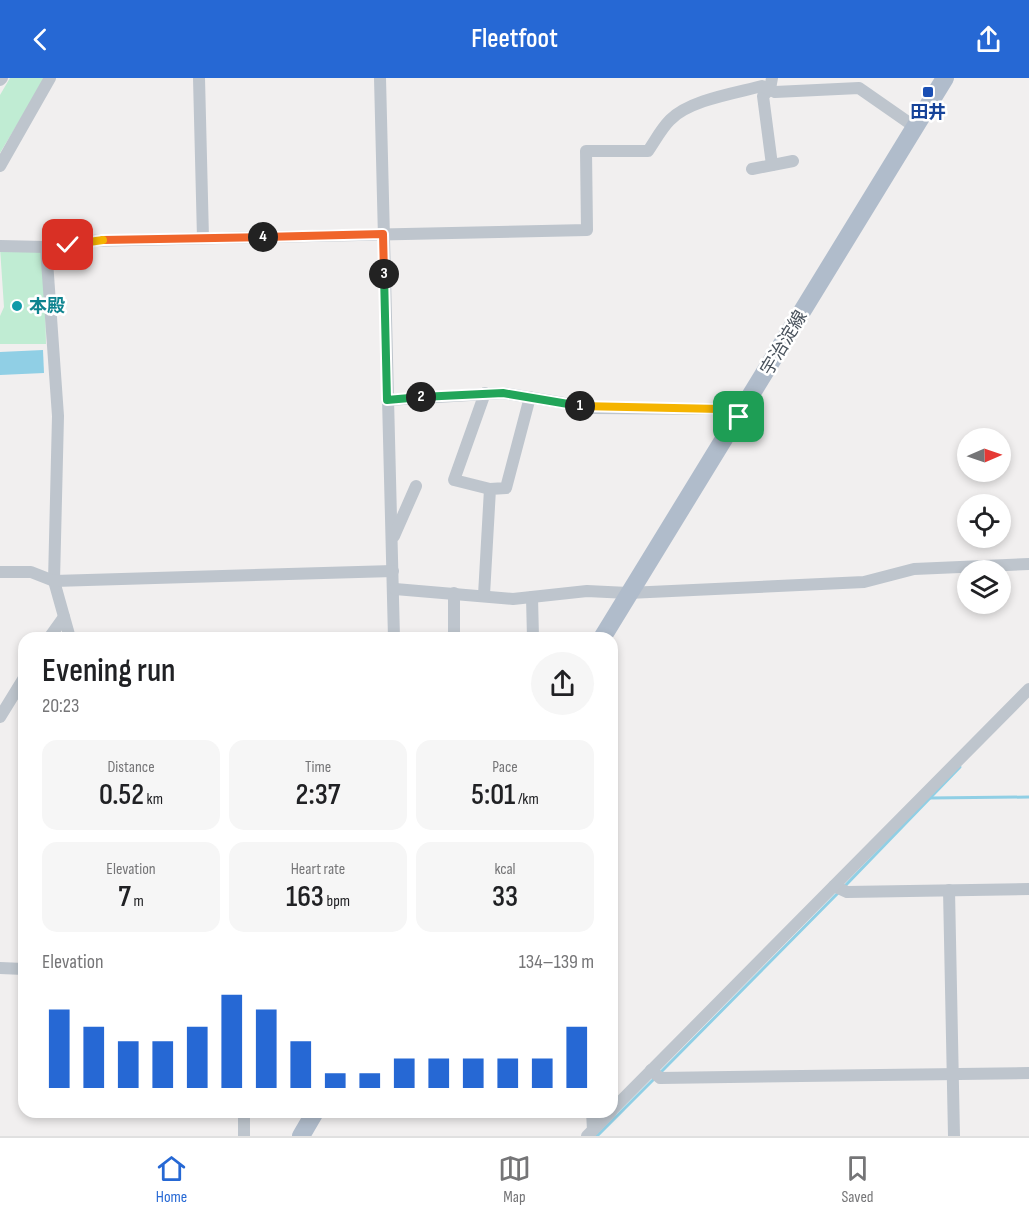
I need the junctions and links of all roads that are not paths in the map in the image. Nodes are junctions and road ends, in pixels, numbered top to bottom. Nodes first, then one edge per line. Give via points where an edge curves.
1 (50, 78) edge
2 (199, 78) edge
3 (380, 78) edge
4 (945, 78) edge
5 (771, 83) edge
6 (915, 127) junction
7 (793, 161) dead end
8 (772, 165) junction
9 (0, 166) edge
10 (752, 169) dead end
11 (383, 234) junction
12 (203, 238) junction
13 (0, 246) edge
14 (46, 247) junction
15 (485, 393) junction
16 (530, 397) junction
17 (387, 400) junction
18 (739, 417) junction
19 (416, 486) dead end
20 (490, 489) junction
21 (393, 539) junction
22 (1029, 564) edge
23 (393, 571) junction
24 (0, 572) edge
25 (54, 581) junction
26 (395, 589) junction
27 (628, 593) junction
28 (454, 594) junction
29 (484, 595) junction
30 (532, 597) junction
31 (64, 617) junction
32 (53, 632) edge
33 (68, 632) edge
34 (394, 632) edge
35 (453, 632) edge
36 (533, 632) edge
37 (605, 632) edge
38 (18, 688) edge
39 (1026, 696) edge
40 (0, 717) edge
41 (834, 886) junction
42 (1029, 888) edge
43 (949, 890) junction
44 (0, 968) edge
45 (18, 969) edge
46 (651, 1070) junction
47 (1029, 1073) edge
48 (952, 1074) junction
49 (618, 1104) edge
50 (244, 1118) edge
51 (312, 1118) edge
52 (591, 1118) edge
53 (604, 1118) edge
54 (590, 1133) edge
55 (244, 1136) edge
56 (301, 1136) edge
57 (954, 1136) edge

1 - 9 street
2 - 12 street
3 - 11 street
4 - 6 main road, 宇治淀線
5 - 6 street via 775,92 859,88
5 - 8 street via 763,96
5 - 11 street via 681,112 671,119 648,151 586,151 587,230
6 - 18 main road, 宇治淀線
7 - 8 street
8 - 10 street
11 - 12 street
11 - 17 street
12 - 14 street via 87,241
13 - 14 street
14 - 25 street via 58,416
15 - 16 street
15 - 17 street
15 - 20 street via 453,480
16 - 18 street via 594,408 720,409
16 - 20 street via 506,488
17 - 21 street
18 - 27 main road, 宇治淀線
19 - 21 street
20 - 29 street
21 - 23 street
22 - 27 street via 914,569 864,582
23 - 25 street
23 - 26 street
24 - 25 street via 31,572
25 - 31 street
26 - 28 street
26 - 34 street
27 - 30 street via 587,591
27 - 37 main road, 宇治淀線
28 - 29 street
28 - 35 street
29 - 30 street via 513,600
30 - 36 street
31 - 32 street
31 - 33 street
38 - 40 street
39 - 41 street
41 - 43 street via 847,892
41 - 46 street
42 - 43 street
43 - 48 street
44 - 45 street
46 - 48 street via 660,1078
46 - 49 street
47 - 48 street
48 - 57 street
50 - 55 street
51 - 56 main road
52 - 54 street
53 - 54 street

